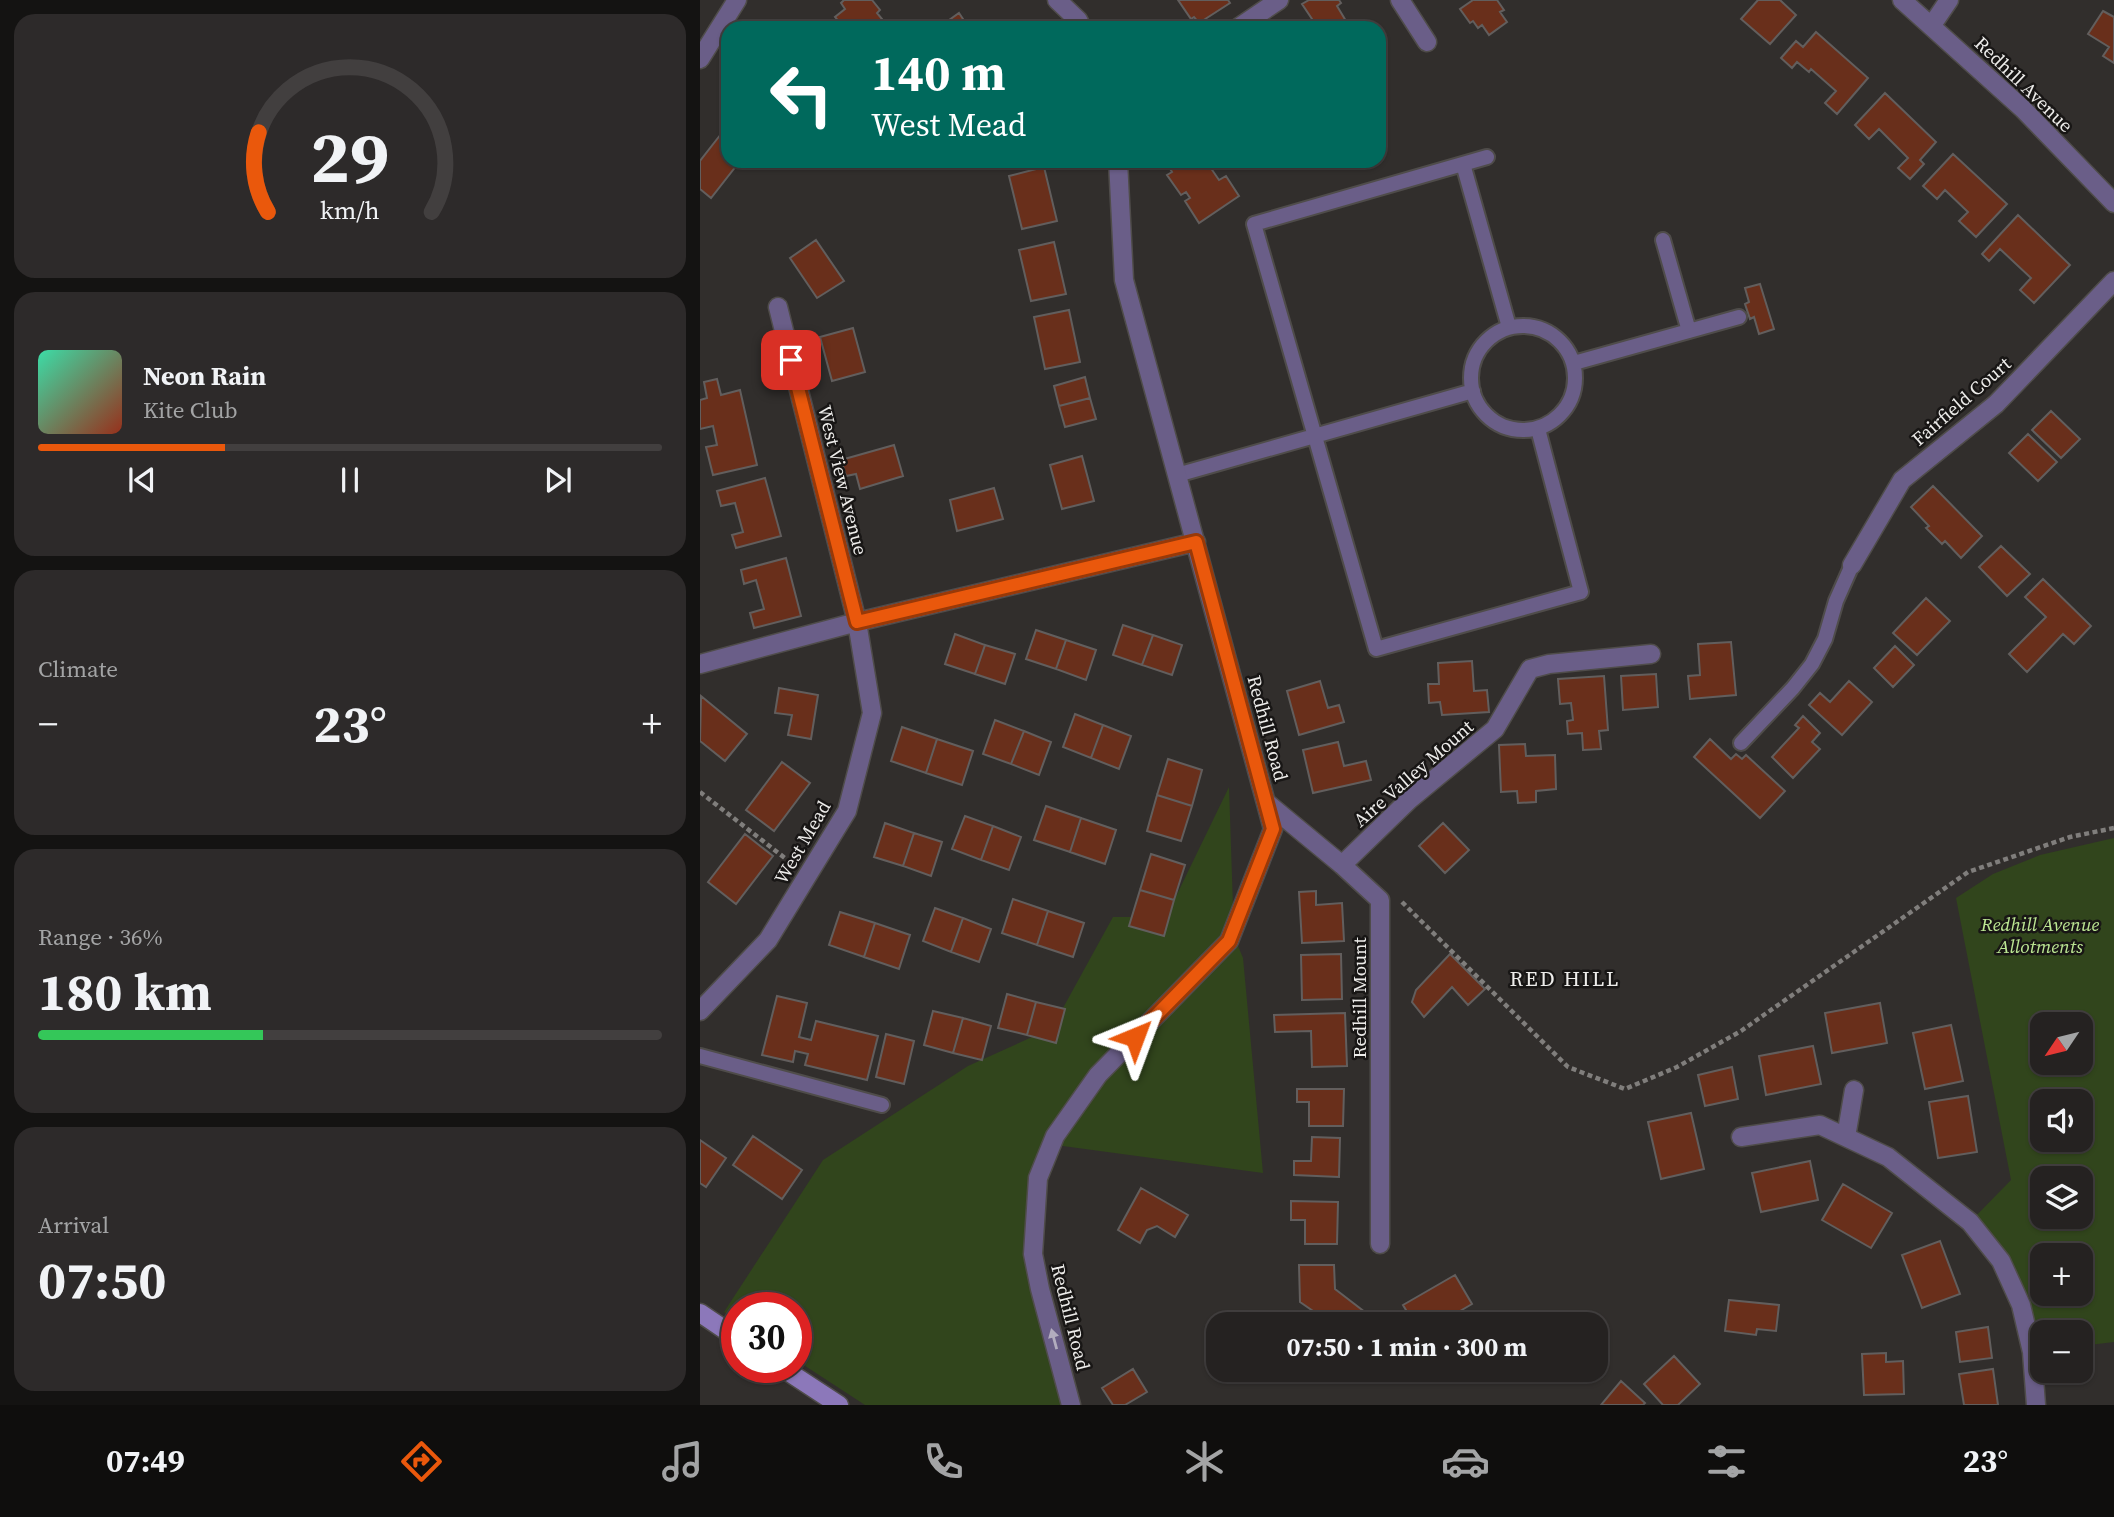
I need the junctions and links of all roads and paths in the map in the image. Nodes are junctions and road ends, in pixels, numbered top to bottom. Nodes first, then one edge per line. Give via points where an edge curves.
1 (737, 0) edge
2 (1057, 0) edge
3 (1279, 0) edge
4 (1400, 0) edge
5 (1902, 0) edge
6 (1949, 0) edge
7 (724, 21) edge
8 (1078, 21) edge
9 (1248, 21) edge
10 (1932, 25) junction
11 (721, 26) edge
12 (1427, 42) dead end
13 (700, 59) edge
14 (1487, 157) dead end
15 (1463, 164) junction
16 (1118, 168) edge
17 (2114, 203) edge
18 (1663, 240) dead end
19 (2114, 281) edge
20 (778, 307) dead end
21 (1739, 317) dead end
22 (1509, 327) junction
23 (1689, 331) junction
24 (1574, 363) junction
25 (1473, 391) junction
26 (1538, 429) junction
27 (1315, 435) junction
28 (1177, 475) junction
29 (1196, 542) junction
30 (1852, 565) joint
31 (857, 622) junction
32 (1651, 654) dead end
33 (700, 664) edge
34 (1741, 743) dead end
35 (700, 792) edge
36 (1267, 803) junction
37 (2114, 828) edge
38 (1342, 865) junction
39 (807, 876) junction
40 (1380, 900) junction
41 (700, 1011) edge
42 (700, 1056) edge
43 (1854, 1090) dead end
44 (882, 1105) dead end
45 (1741, 1137) dead end
46 (1846, 1137) junction
47 (1380, 1244) dead end
48 (700, 1313) edge
49 (721, 1327) edge
50 (805, 1383) edge
51 (839, 1405) edge
52 (1072, 1405) edge
53 (2036, 1405) edge

1 - 7 street
2 - 8 street
3 - 9 street
4 - 12 street
5 - 10 street, Redhill Avenue
6 - 10 street
10 - 17 street, Redhill Avenue
11 - 13 street
14 - 15 lane
15 - 22 lane
15 - 27 lane via 1254,224
16 - 28 street, Redhill Road via 1124,280
18 - 23 lane
19 - 30 street, Fairfield Court via 1996,404 1902,480
20 - 31 street, West View Avenue
21 - 23 lane
22 - 24 lane via 1549,332 1564,345
22 - 25 lane via 1491,336 1478,352 1471,371
23 - 24 lane
24 - 26 lane via 1576,384 1569,404 1556,419
25 - 26 lane via 1481,410 1497,424 1517,430
25 - 27 lane
26 - 27 lane via 1581,592 1376,649
27 - 28 lane
28 - 29 street, Redhill Road
29 - 31 street
29 - 36 street, Redhill Road
30 - 34 lane via 1812,664
31 - 33 street
31 - 39 street, West Mead via 872,713 846,811
32 - 38 street, Aire Valley Mount via 1530,669 1495,729 1409,800
35 - 39 path
36 - 38 street
52 -> 36 street, Redhill Road via 1033,1254 1038,1178 1055,1136 1098,1075 1229,941 1273,829
37 - 40 path via 2070,837 1968,872 1741,1031 1677,1067 1625,1089 1568,1067 1404,902
38 - 40 street
39 - 41 street, West Mead via 768,940
40 - 47 street, Redhill Mount
42 - 44 lane
43 - 46 street
45 - 46 street via 1819,1125
46 - 53 street via 1888,1157 1970,1222 2001,1261 2021,1305 2032,1352
48 - 49 street
50 - 51 street

